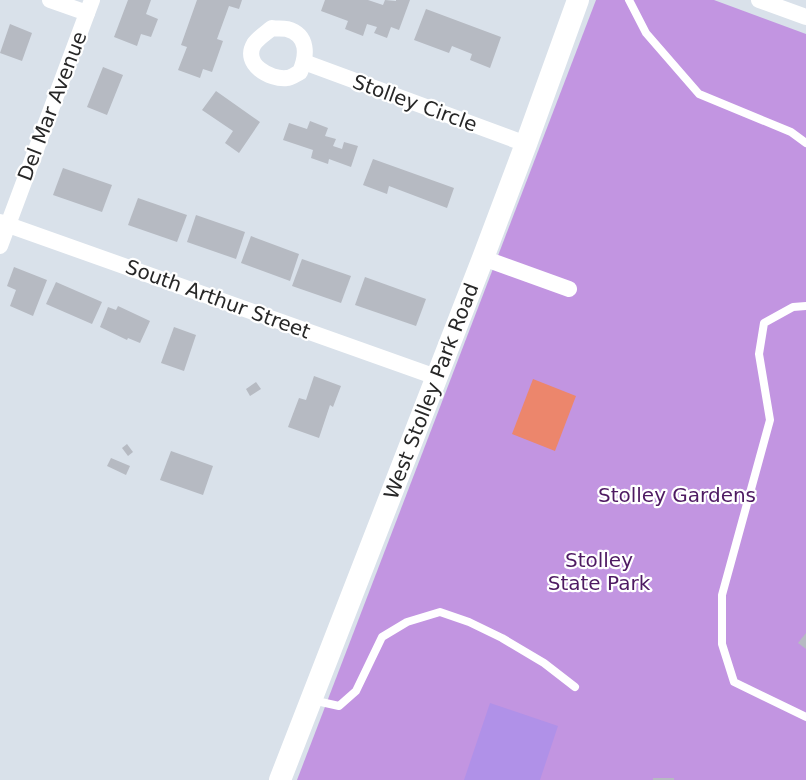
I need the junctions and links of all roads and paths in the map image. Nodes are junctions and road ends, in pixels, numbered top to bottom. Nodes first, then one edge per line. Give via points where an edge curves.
1 (50, 0) edge
2 (578, 0) edge
3 (629, 0) edge
4 (759, 0) edge
5 (89, 7) edge
6 (806, 17) edge
7 (304, 62) dead end
8 (806, 143) edge
9 (526, 144) junction
10 (4, 223) edge
11 (0, 246) edge
12 (483, 258) junction
13 (569, 289) dead end
14 (806, 306) edge
15 (436, 377) junction
16 (575, 687) dead end
17 (310, 700) junction
18 (806, 717) edge
19 (280, 780) edge

1 - 5 street
2 - 9 main road, West Stolley Park Road
3 - 8 lane via 646,33 699,94 790,132
4 - 6 street
5 - 10 street, Del Mar Avenue
7 - 9 street, Stolley Circle
9 - 12 main road, West Stolley Park Road
10 - 11 street, Del Mar Avenue
10 - 15 street, South Arthur Street
12 - 13 street
12 - 15 main road, West Stolley Park Road
14 - 18 lane via 793,307 764,323 759,354 770,420 722,595 722,644 734,682
15 - 17 main road, West Stolley Park Road
16 - 17 lane via 502,638 440,612 407,622 382,637 356,691 339,706
17 - 19 main road, West Stolley Park Road

